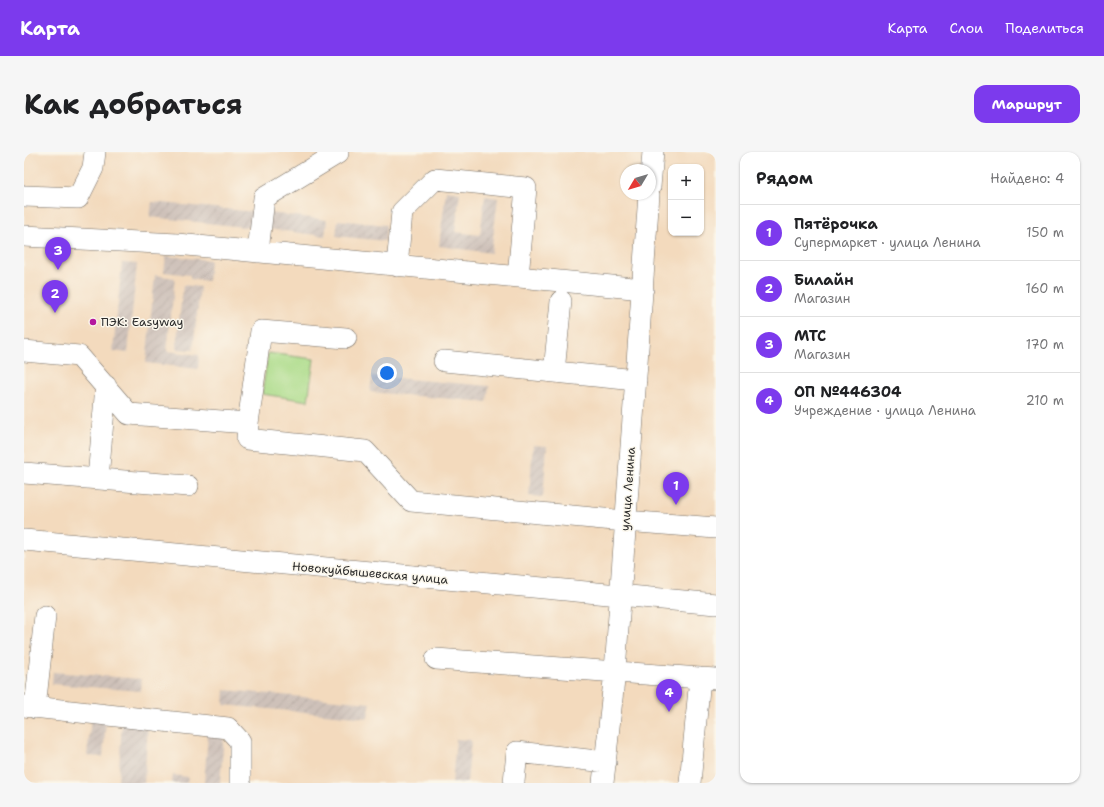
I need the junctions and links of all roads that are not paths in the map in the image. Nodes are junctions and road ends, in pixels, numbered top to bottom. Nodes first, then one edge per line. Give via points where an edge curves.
1 (95, 152) edge
2 (338, 152) edge
3 (650, 152) edge
4 (650, 164) edge
5 (24, 196) edge
6 (649, 200) edge
7 (24, 236) edge
8 (258, 252) junction
9 (397, 266) junction
10 (518, 277) junction
11 (642, 289) junction
12 (561, 301) dead end
13 (346, 338) dead end
14 (24, 351) edge
15 (444, 361) dead end
16 (554, 372) junction
17 (636, 380) junction
18 (106, 386) junction
19 (248, 423) junction
20 (24, 473) edge
21 (98, 479) junction
22 (188, 486) dead end
23 (625, 521) junction
24 (716, 528) edge
25 (24, 540) edge
26 (620, 596) junction
27 (716, 604) edge
28 (44, 616) dead end
29 (436, 659) dead end
30 (615, 671) junction
31 (708, 678) edge
32 (29, 707) edge
33 (606, 762) junction
34 (514, 782) dead end
35 (240, 783) edge
36 (603, 783) edge
37 (690, 783) edge

1 - 5 street via 93,168 78,198
2 - 8 street via 264,198
3 - 4 street
6 - 11 street, улица Ленина
7 - 8 street via 177,244
8 - 9 street
9 - 10 street
9 - 10 street via 402,212 435,179 443,179 526,188
10 - 11 street
11 - 17 street, улица Ленина
12 - 16 street
13 - 19 street via 261,331
14 - 18 street via 80,356
15 - 16 street
16 - 17 street
17 - 23 street, улица Ленина
18 - 19 street via 129,414
18 - 21 street
19 - 23 street via 247,439 365,451 410,501
20 - 21 street
21 - 22 street
23 - 24 street
23 - 26 street, улица Ленина
25 - 26 street, Новокуйбышевская улица
26 - 27 street, Новокуйбышевская улица
26 - 30 street, улица Ленина
28 - 32 street
29 - 30 street
30 - 31 street
30 - 33 street, улица Ленина
31 - 37 street
32 - 35 street via 228,728 240,741
33 - 34 street via 517,752
33 - 36 street, улица Ленина

